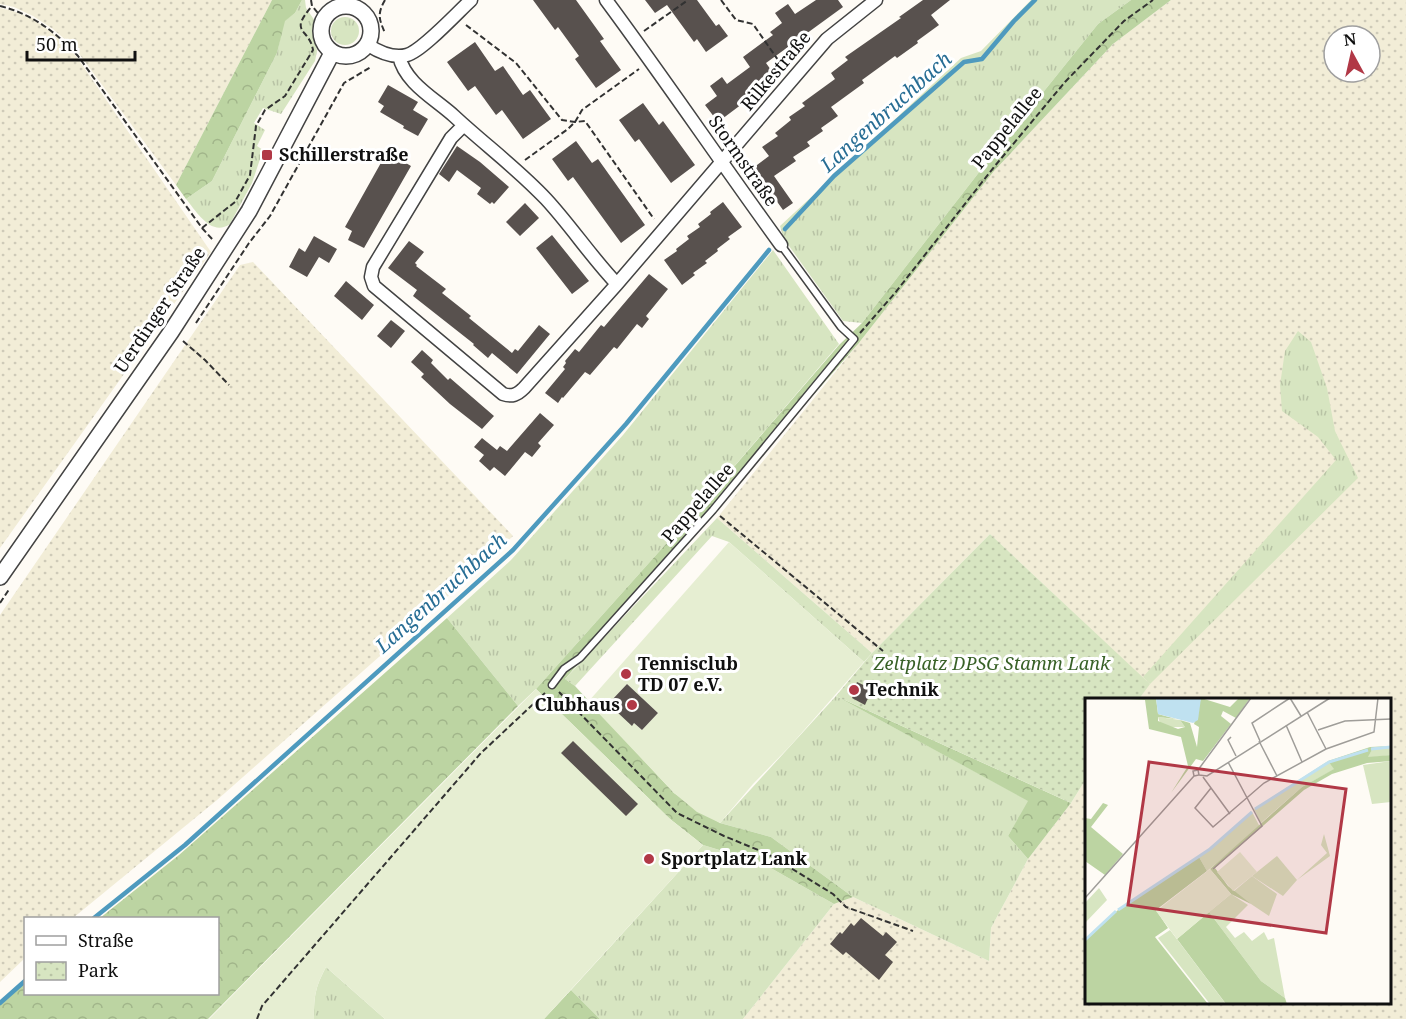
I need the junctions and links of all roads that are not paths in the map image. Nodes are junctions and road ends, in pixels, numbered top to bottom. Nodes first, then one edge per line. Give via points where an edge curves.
1 (471, 0) edge
2 (606, 0) edge
3 (876, 0) edge
4 (358, 4) edge
5 (368, 45) junction
6 (332, 53) junction
7 (399, 56) junction
8 (464, 125) junction
9 (721, 162) junction
10 (781, 245) joint
11 (617, 284) junction
12 (854, 339) joint
13 (0, 577) edge
14 (552, 685) road end

1 - 7 street via 415,52
2 - 9 street, Stormstraße
3 - 9 street, Rilkestraße via 827,39
4 - 5 street via 371,28
4 - 6 street via 337,7 322,20 321,38
5 - 6 street via 352,56
5 - 7 street
6 - 13 street, Uerdinger Straße via 243,221 171,332
7 - 8 street via 401,67 412,81
8 - 11 street via 545,198
8 - 11 street via 451,138 373,267 374,286 503,394 514,396
9 - 10 street, Stormstraße
9 - 11 street, Rilkestraße
10 - 12 lane, Stormstraße
12 - 14 lane, Pappelallee via 713,510

